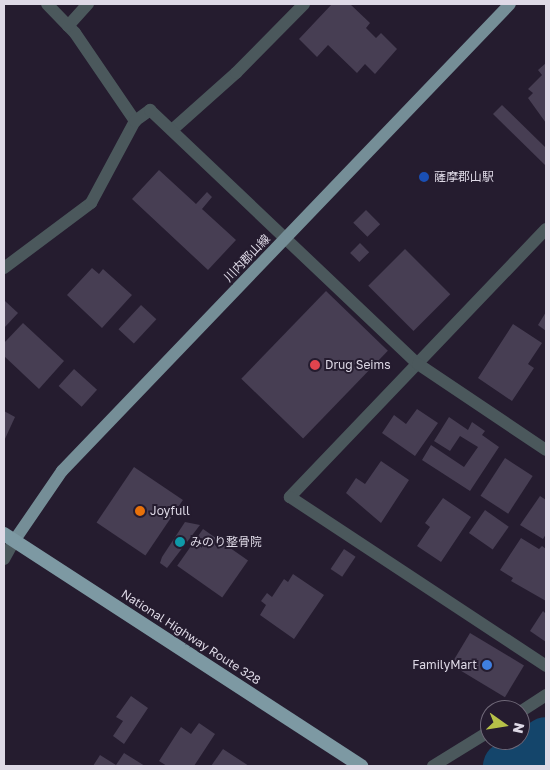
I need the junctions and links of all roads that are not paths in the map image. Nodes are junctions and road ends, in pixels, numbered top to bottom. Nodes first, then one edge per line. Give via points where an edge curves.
1 (47, 4) edge
2 (88, 4) edge
3 (304, 4) edge
4 (510, 4) edge
5 (68, 26) junction
6 (135, 121) junction
7 (172, 130) junction
8 (546, 229) edge
9 (286, 238) junction
10 (542, 244) edge
11 (4, 268) edge
12 (418, 364) junction
13 (546, 450) edge
14 (9, 538) edge
15 (4, 559) edge
16 (546, 666) edge
17 (546, 695) edge
18 (530, 705) edge
19 (480, 737) edge
20 (361, 766) edge
21 (433, 766) edge

1 - 5 street
2 - 5 street
3 - 7 street via 236,73
4 - 9 main road, 川内郡山線
5 - 6 street
6 - 7 street via 150,110
6 - 11 street via 91,203
7 - 9 street
8 - 10 street
9 - 12 street
9 - 14 main road, 川内郡山線 via 62,471
10 - 12 street
12 - 13 street
12 - 16 street via 290,497
14 - 15 street
14 - 20 highway, National Highway Route 328
17 - 18 street
19 - 21 street

